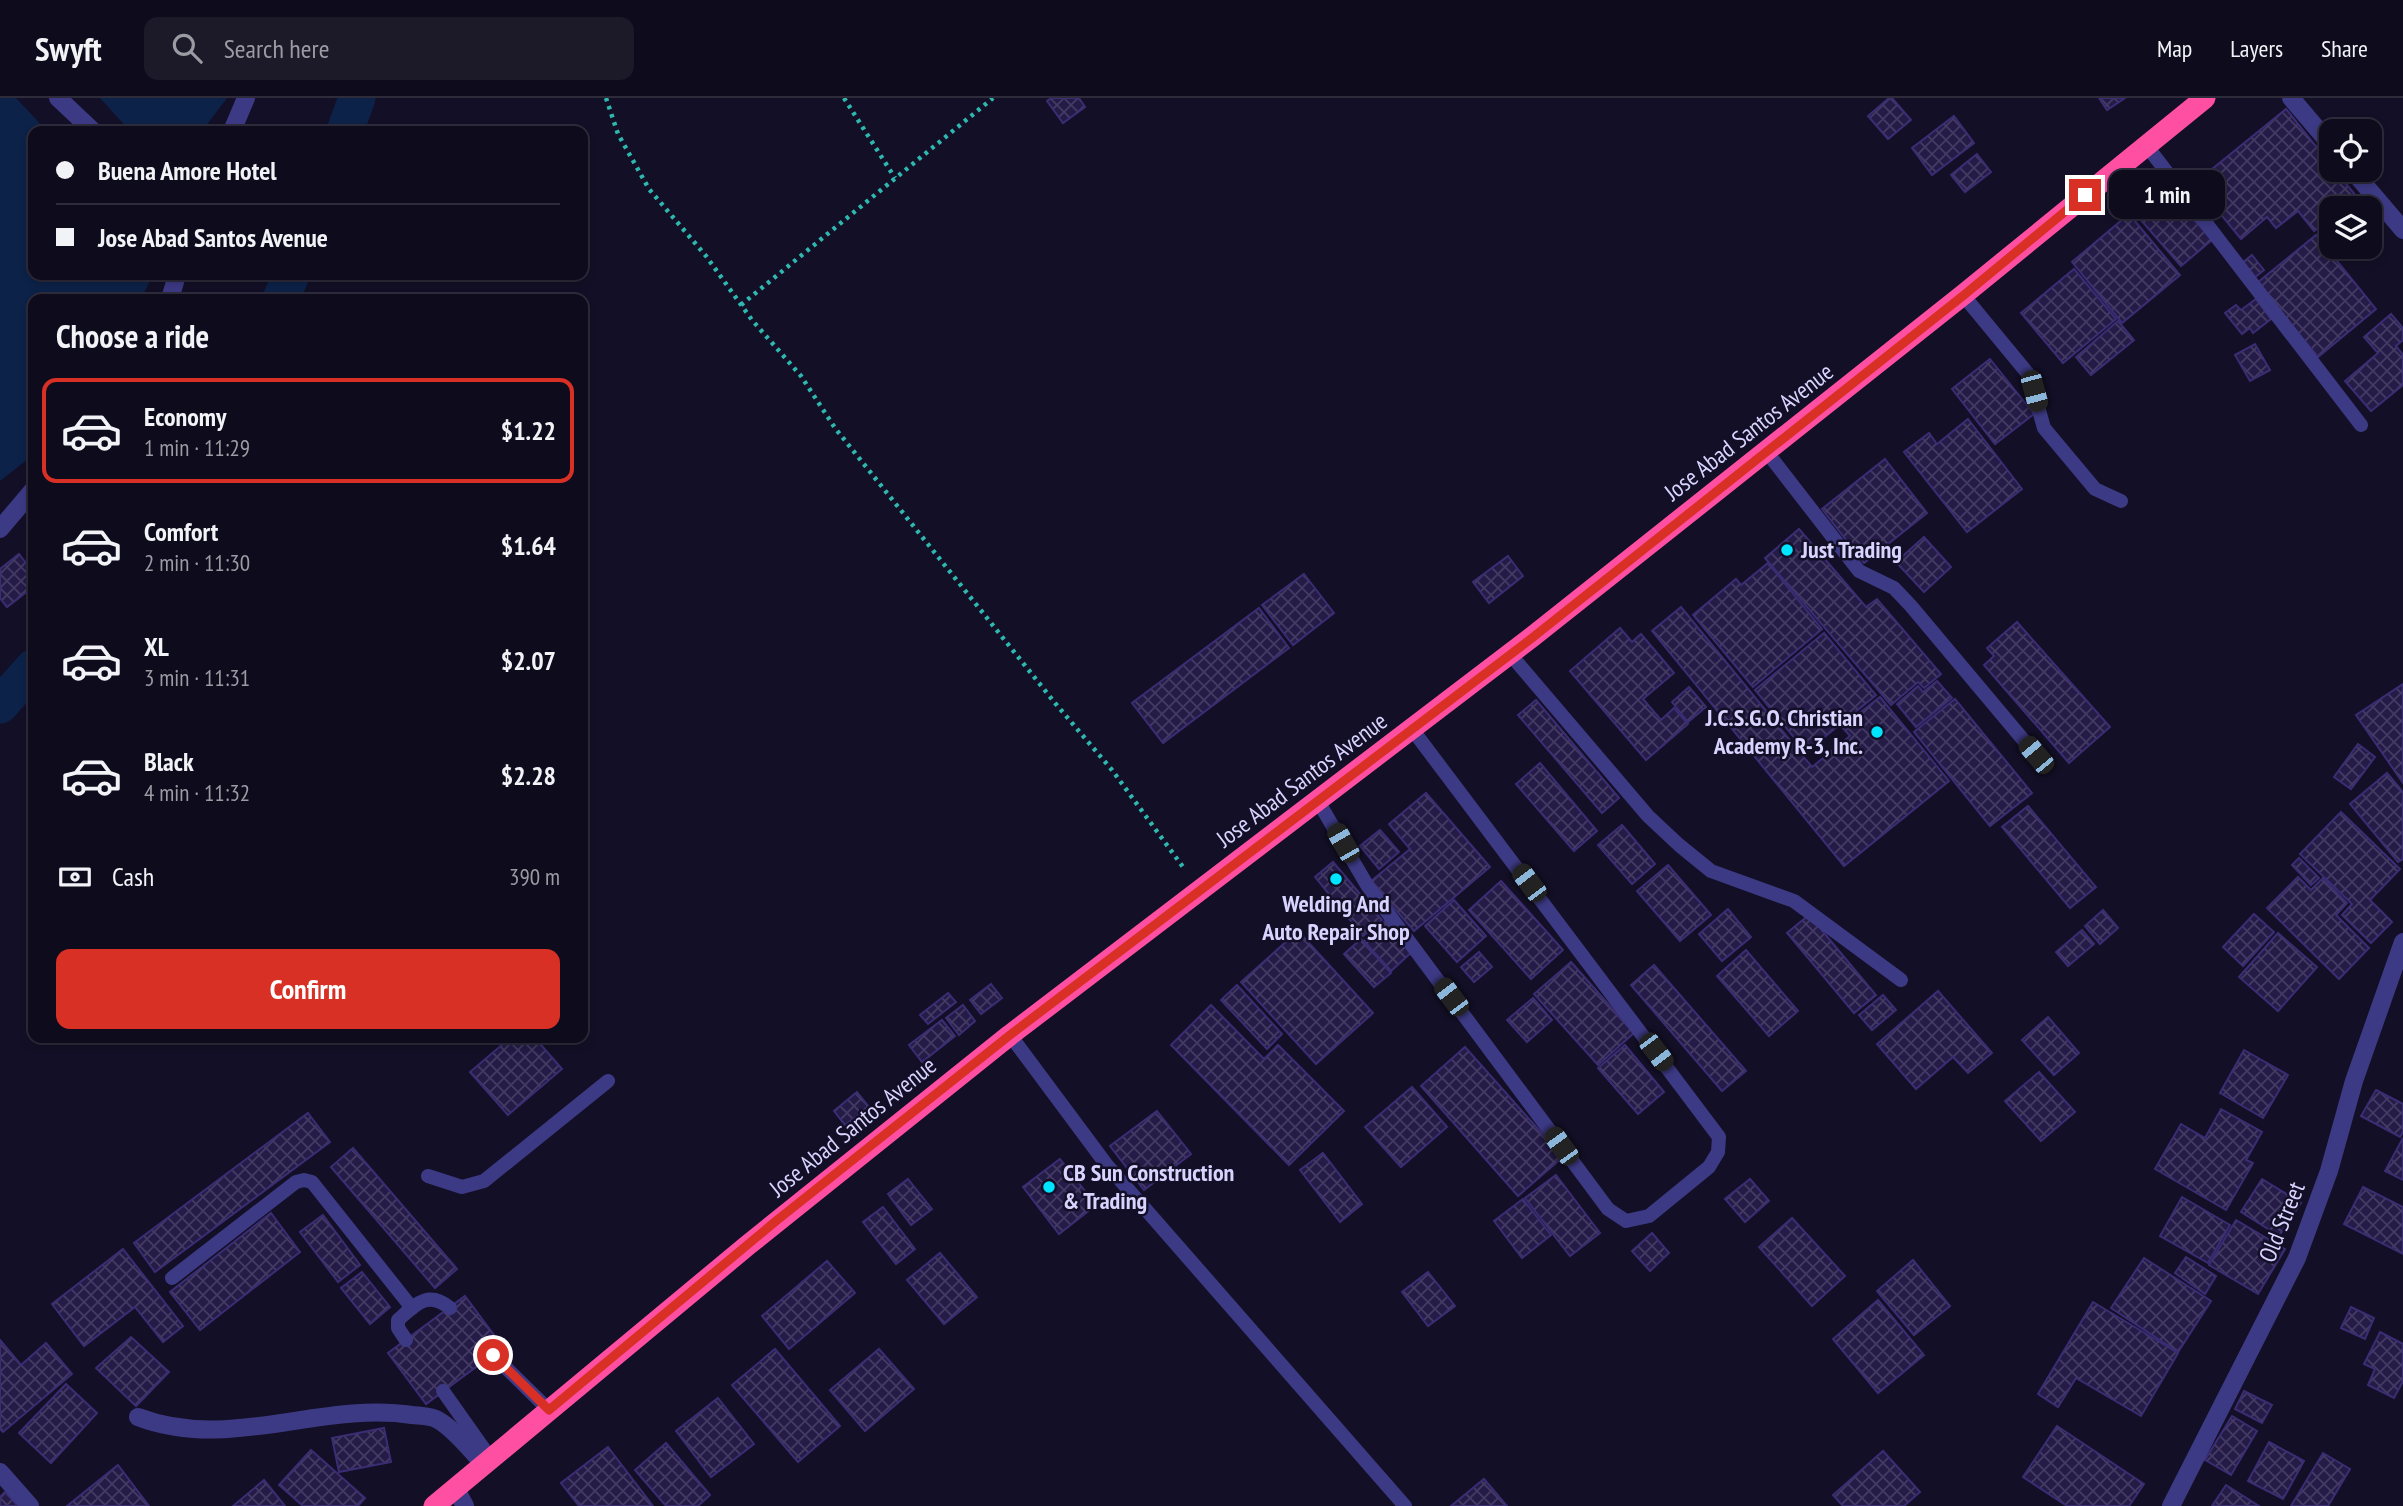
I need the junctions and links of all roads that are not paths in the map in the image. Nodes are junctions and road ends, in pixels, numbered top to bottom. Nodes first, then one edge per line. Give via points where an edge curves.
1 (58, 98) edge
2 (246, 98) edge
3 (2205, 98) edge
4 (2291, 98) edge
5 (88, 126) edge
6 (234, 126) edge
7 (2319, 131) edge
8 (2146, 145) junction
9 (2362, 182) edge
10 (2403, 230) edge
11 (1964, 295) junction
12 (2361, 425) dead end
13 (1766, 451) junction
14 (28, 496) edge
15 (2121, 501) dead end
16 (0, 529) edge
17 (1510, 654) junction
18 (1412, 729) junction
19 (2036, 755) dead end
20 (1318, 801) junction
21 (2403, 942) edge
22 (1901, 980) dead end
23 (1010, 1035) junction
24 (608, 1081) dead end
25 (428, 1177) dead end
26 (173, 1278) dead end
27 (412, 1308) junction
28 (450, 1308) dead end
29 (406, 1340) dead end
30 (493, 1355) dead end
31 (443, 1391) dead end
32 (549, 1410) junction
33 (138, 1417) dead end
34 (488, 1462) junction
35 (0, 1472) edge
36 (460, 1497) edge
37 (30, 1506) edge
38 (434, 1506) edge
39 (1405, 1506) edge
40 (2171, 1506) edge

1 - 5 street
2 - 6 street
3 - 8 highway, Jose Abad Santos Avenue
4 - 7 street
8 - 11 highway, Jose Abad Santos Avenue
8 - 12 lane
9 - 10 street
11 - 13 highway, Jose Abad Santos Avenue
11 - 15 lane via 2029,375 2044,428 2095,489
13 - 17 highway, Jose Abad Santos Avenue
13 - 19 lane via 1860,571 1894,588
14 - 16 street
17 - 18 highway, Jose Abad Santos Avenue
17 - 22 lane via 1648,816 1679,845 1711,871 1794,901
18 - 20 highway, Jose Abad Santos Avenue
18 - 20 lane via 1719,1137 1718,1152 1709,1167 1649,1216 1626,1221 1608,1209 1367,885
20 - 23 highway, Jose Abad Santos Avenue
21 - 40 street, Old Street via 2297,1258
23 - 32 highway, Jose Abad Santos Avenue
23 - 39 lane via 1106,1164
24 - 25 lane via 484,1181 462,1187
26 - 27 lane via 304,1180 312,1182
27 - 28 lane via 432,1298
27 - 29 lane via 398,1320
30 - 32 lane
31 - 34 lane
32 - 34 highway, Jose Abad Santos Avenue
33 - 34 street via 162,1426 196,1430 395,1412 437,1419
34 - 36 highway, Jose Abad Santos Avenue
35 - 37 street
36 - 38 highway, Jose Abad Santos Avenue

